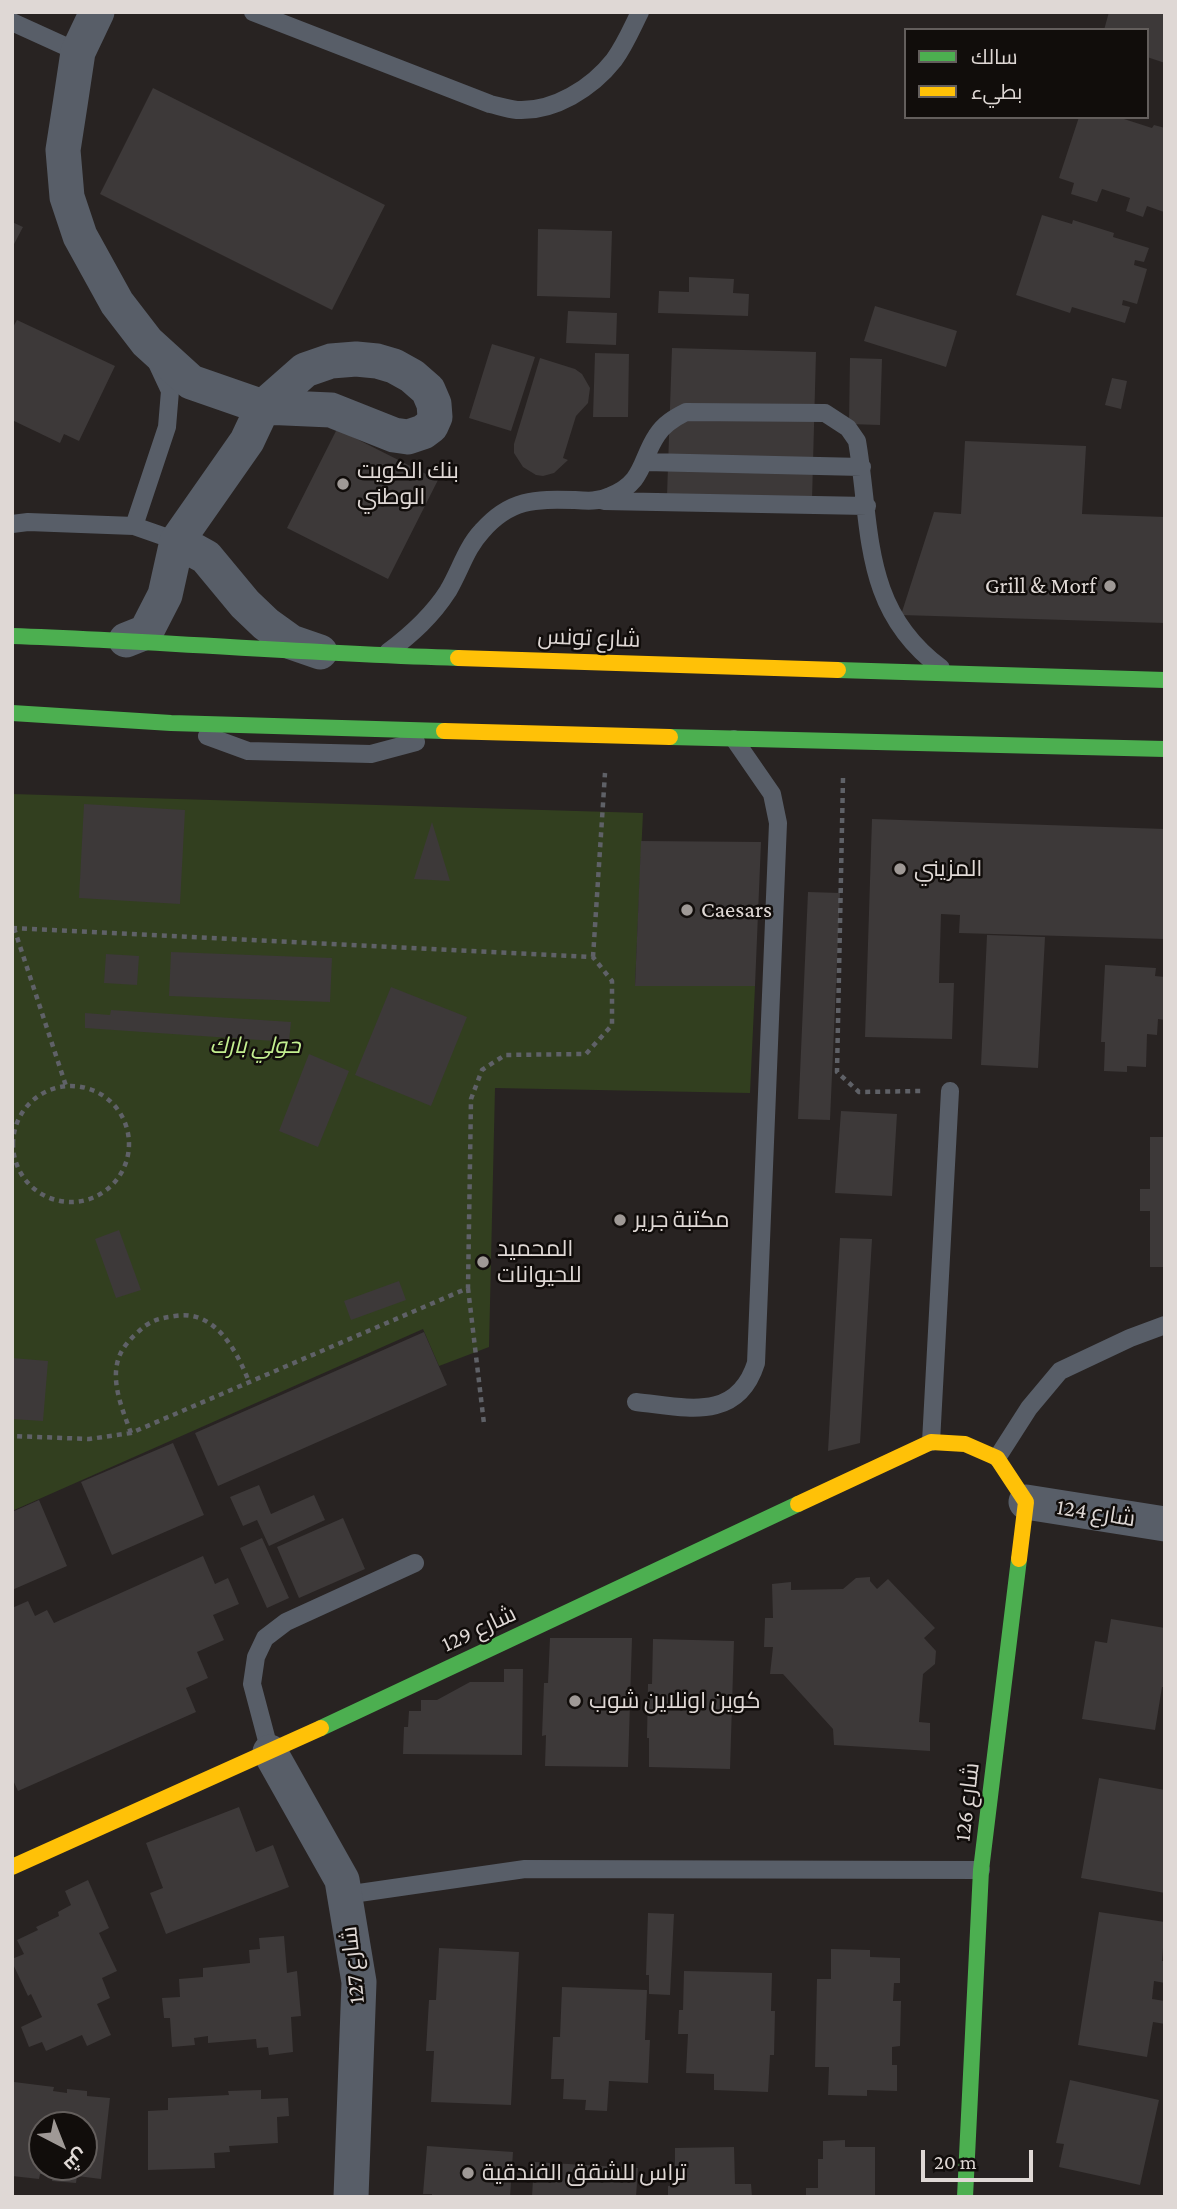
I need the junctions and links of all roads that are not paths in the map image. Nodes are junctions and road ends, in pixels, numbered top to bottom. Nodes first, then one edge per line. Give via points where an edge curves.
1 (97, 12) edge
2 (253, 12) edge
3 (640, 12) edge
4 (12, 22) edge
5 (78, 52) junction
6 (147, 342) junction
7 (646, 463) junction
8 (862, 467) junction
9 (597, 501) junction
10 (867, 506) junction
11 (12, 524) edge
12 (134, 526) junction
13 (177, 541) junction
14 (12, 636) edge
15 (126, 640) junction
16 (323, 654) junction
17 (385, 654) junction
18 (947, 673) junction
19 (1165, 680) edge
20 (12, 713) edge
21 (171, 723) junction
22 (460, 731) junction
23 (734, 739) junction
24 (1165, 749) edge
25 (950, 1091) road end
26 (1165, 1325) edge
27 (636, 1402) dead end
28 (931, 1442) junction
29 (997, 1458) junction
30 (1026, 1502) junction
31 (1165, 1524) edge
32 (415, 1563) dead end
33 (270, 1752) junction
34 (12, 1867) edge
35 (981, 1870) junction
36 (345, 1895) junction
37 (351, 2197) edge
38 (965, 2197) edge

1 - 5 street
2 - 3 lane via 490,104 517,110 545,107 595,80 614,60
4 - 5 lane
5 - 6 street via 63,150 67,197 80,236 117,303
6 - 12 lane via 170,391 167,427
6 - 13 street via 191,382 263,407 247,440
7 - 8 lane
7 - 8 lane via 659,432 685,412 825,413 848,428 857,441
7 - 9 lane via 626,488
8 - 10 lane
9 - 10 lane
9 - 17 lane via 533,499 497,516 469,548 433,612
10 - 18 lane via 875,574 883,599 910,642
11 - 12 lane
12 - 13 lane
13 - 15 street via 157,613 146,632
13 - 16 street via 206,558 266,624 291,642
14 - 15 main road, شارع تونس
15 - 16 main road, شارع تونس
16 - 17 main road, شارع تونس
17 - 18 main road, شارع تونس
18 - 19 main road, شارع تونس
20 - 21 main road
21 - 22 main road
21 - 22 lane via 248,751 371,754
22 - 23 main road
23 - 24 main road
23 - 27 lane via 772,794 778,823 756,1363 751,1379 727,1403 705,1409
25 - 28 lane
26 - 29 lane via 1060,1371
28 - 29 main road, شارع 129 via 965,1444
28 - 33 main road, شارع 129
29 - 30 main road
30 - 31 street, شارع 124
30 - 35 main road, شارع 126
32 - 33 lane via 286,1622 265,1638 251,1684
33 - 34 main road, شارع 129
33 - 36 street, شارع 127 via 342,1880
35 - 36 lane via 524,1869
35 - 38 main road, شارع 126
36 - 37 street, شارع 127 via 359,1982

